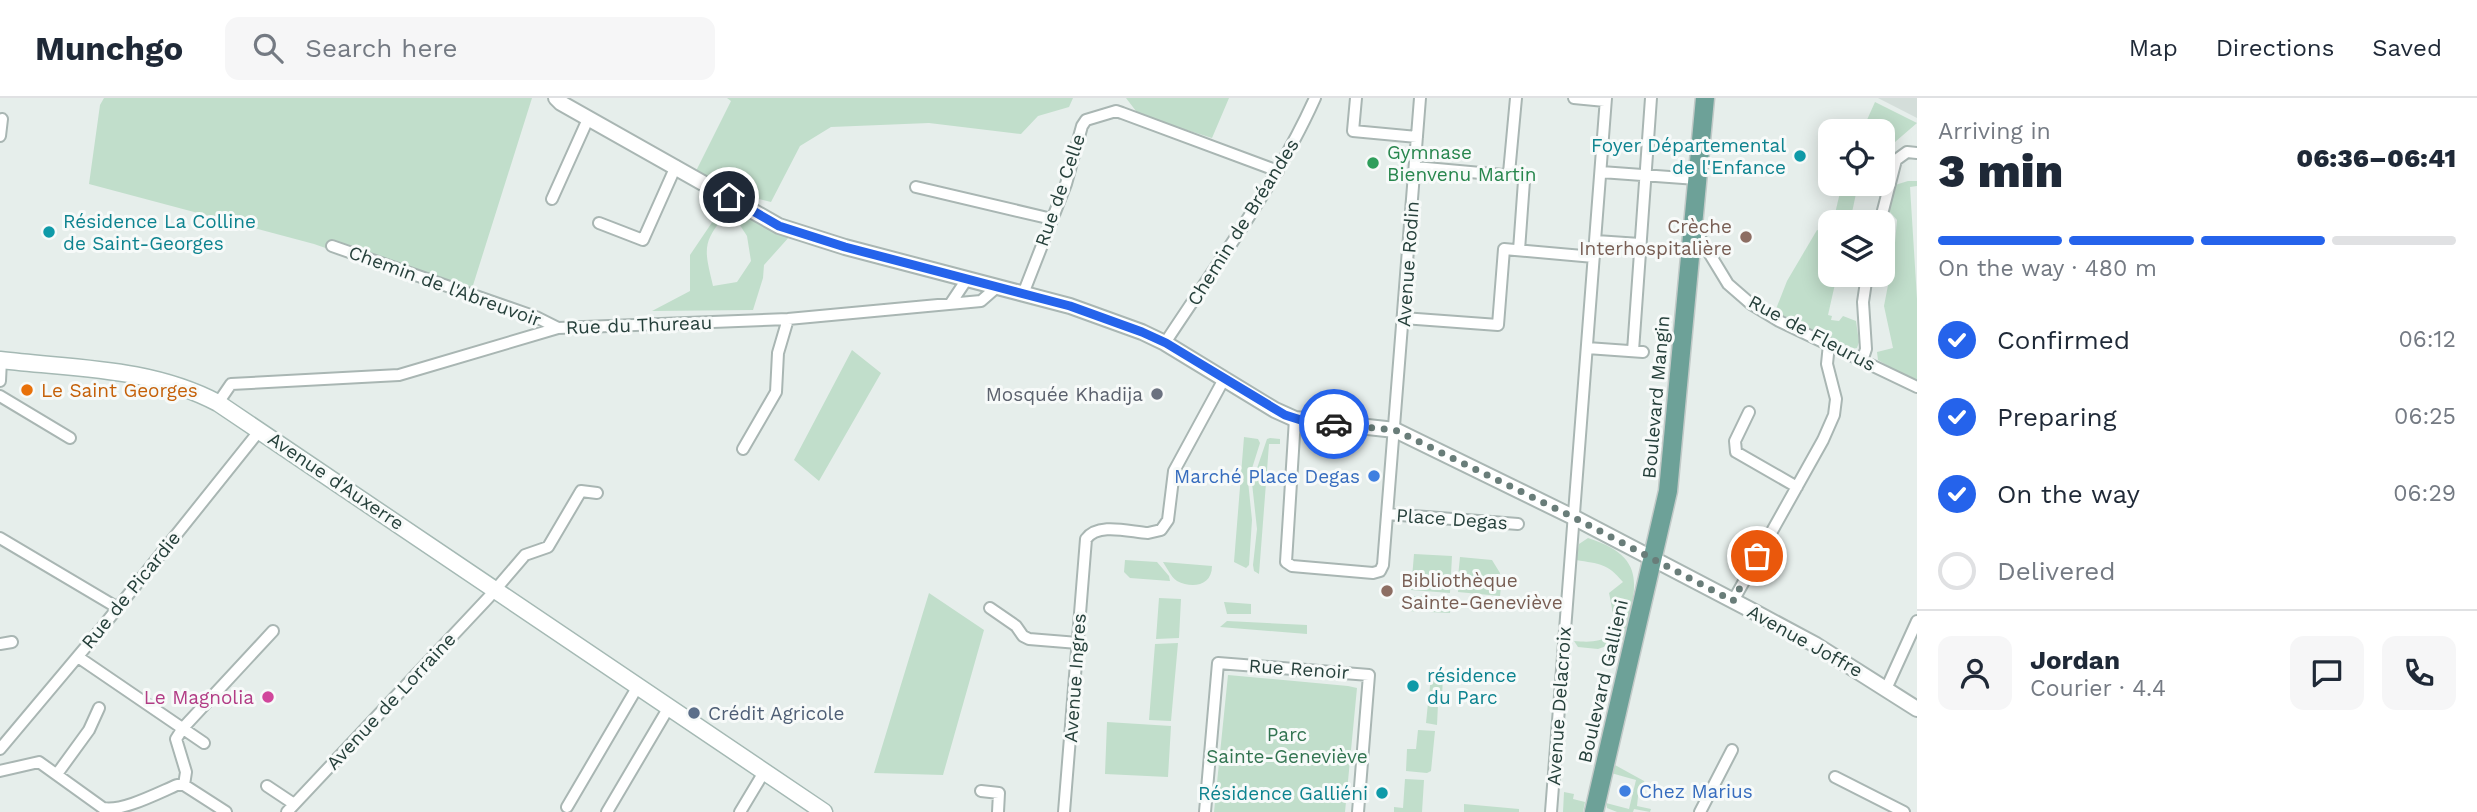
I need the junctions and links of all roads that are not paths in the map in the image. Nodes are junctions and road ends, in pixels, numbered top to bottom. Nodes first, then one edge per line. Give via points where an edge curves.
1 (556, 98) edge
2 (1315, 98) edge
3 (1356, 98) edge
4 (1420, 98) edge
5 (1517, 98) edge
6 (1574, 98) edge
7 (1651, 98) edge
8 (1705, 98) edge
9 (1605, 99) edge
10 (588, 118) junction
11 (2, 119) edge
12 (0, 136) edge
13 (1417, 137) junction
14 (1915, 152) edge
15 (676, 166) junction
16 (1415, 167) junction
17 (1278, 171) junction
18 (1601, 172) junction
19 (1645, 176) junction
20 (1697, 179) junction
21 (1524, 181) dead end
22 (916, 187) dead end
23 (552, 199) dead end
24 (1883, 210) edge
25 (1052, 219) junction
26 (599, 223) dead end
27 (1692, 236) junction
28 (1595, 241) junction
29 (1640, 244) junction
30 (332, 246) dead end
31 (1519, 250) junction
32 (1594, 257) junction
33 (967, 279) junction
34 (996, 287) junction
35 (1865, 287) edge
36 (1023, 294) junction
37 (951, 303) junction
38 (1404, 318) junction
39 (788, 319) junction
40 (558, 328) junction
41 (1166, 343) junction
42 (1829, 344) junction
43 (1587, 348) junction
44 (1, 360) edge
45 (1863, 361) junction
46 (1224, 379) junction
47 (0, 381) edge
48 (1917, 387) edge
49 (0, 397) edge
50 (218, 403) junction
51 (1749, 412) dead end
52 (1295, 419) junction
53 (260, 430) junction
54 (1395, 430) junction
55 (70, 438) dead end
56 (743, 449) dead end
57 (1797, 487) junction
58 (597, 493) dead end
59 (1387, 514) junction
60 (1573, 517) junction
61 (1518, 524) dead end
62 (0, 538) edge
63 (1653, 560) junction
64 (496, 589) junction
65 (1733, 601) junction
66 (118, 608) junction
67 (990, 608) dead end
68 (1917, 621) edge
69 (274, 631) dead end
70 (1078, 643) junction
71 (78, 657) junction
72 (638, 686) junction
73 (1886, 689) junction
74 (669, 707) junction
75 (99, 708) dead end
76 (1917, 709) edge
77 (183, 728) junction
78 (204, 743) dead end
79 (0, 748) edge
80 (1732, 750) dead end
81 (0, 771) edge
82 (764, 772) junction
83 (57, 774) junction
84 (1835, 777) dead end
85 (184, 785) junction
86 (267, 786) dead end
87 (981, 791) dead end
88 (567, 807) dead end
89 (290, 808) edge
90 (113, 812) edge
91 (226, 812) edge
92 (607, 812) edge
93 (740, 812) edge
94 (824, 812) edge
95 (998, 812) edge
96 (1064, 812) edge
97 (1205, 812) edge
98 (1358, 812) edge
99 (1551, 812) edge
100 (1594, 812) edge
101 (1700, 812) edge
102 (1903, 812) edge

1 - 10 street
2 - 17 street, Chemin de Bréandes
3 - 13 street via 1353,131
4 - 13 street, Avenue Rodin
5 - 16 street via 1508,173
6 - 9 street
7 - 19 street
8 - 20 main road, Boulevard Mangin
9 - 18 street, Avenue Delacroix
10 - 15 street
10 - 23 street
11 - 12 street
13 - 16 street, Avenue Rodin
14 - 24 street via 1896,160
15 - 26 street via 643,240
15 - 33 street via 779,226
16 - 38 street, Avenue Rodin
17 - 25 street, Rue de Celle via 1115,111 1086,120 1082,126
17 - 41 street, Chemin de Bréandes
18 - 19 street
18 - 28 street, Avenue Delacroix
19 - 20 street
19 - 29 street
20 - 27 main road, Boulevard Mangin
21 - 31 street
22 - 25 street
25 - 36 street, Rue de Celle
27 - 42 street, Rue de Fleurus via 1700,239 1728,284 1751,304
27 - 63 main road, Boulevard Mangin via 1673,453
28 - 29 street
28 - 32 street, Avenue Delacroix
29 - 43 street via 1638,352
30 - 40 street, Chemin de l'Abreuvoir
31 - 32 street
31 - 38 street via 1504,249 1498,325
32 - 43 street, Avenue Delacroix
33 - 34 street
33 - 37 street
34 - 36 street
34 - 37 street, Rue du Thureau via 981,301
35 - 45 street
36 - 41 street via 1083,310
37 - 39 street, Rue du Thureau
38 - 54 street, Avenue Rodin
39 - 40 street, Rue du Thureau
39 - 56 street via 778,353 776,392
40 - 50 street, Rue du Thureau via 399,375 231,384
41 - 46 street
42 - 45 street, Rue de Fleurus
42 - 57 street via 1827,364 1835,415
43 - 60 street, Avenue Delacroix
44 - 47 street
44 - 50 main road, Avenue d'Auxerre via 139,375
45 - 48 street, Rue de Fleurus
46 - 52 street
46 - 70 street, Avenue Ingres via 1174,471 1165,526 1148,533 1097,530 1088,534
49 - 55 street
50 - 53 main road, Avenue d'Auxerre
51 - 57 street via 1735,441 1736,452
52 - 54 street
52 - 59 street via 1287,564 1380,571
53 - 64 main road, Avenue d'Auxerre
53 - 66 street, Rue de Picardie
54 - 59 street, Place Degas
54 - 60 street, Avenue Joffre
57 - 65 street
58 - 64 street, Avenue de Lorraine via 581,491 548,547 525,555
59 - 61 street, Place Degas
60 - 63 street, Avenue Joffre
60 - 99 street, Avenue Delacroix
62 - 66 street
63 - 65 street, Avenue Joffre
63 - 100 main road, Boulevard Gallieni
64 - 72 main road, Avenue d'Auxerre
64 - 89 street, Avenue de Lorraine
65 - 73 street, Avenue Joffre
66 - 71 street, Rue de Picardie
67 - 70 street via 1029,639
68 - 73 street
69 - 77 street
70 - 96 street, Avenue Ingres
71 - 77 street
71 - 79 street, Rue de Picardie
72 - 74 main road, Avenue d'Auxerre
72 - 88 street
73 - 76 street, Avenue Joffre
74 - 82 main road, Avenue d'Auxerre
74 - 92 street
75 - 83 street
77 - 78 street
77 - 85 street via 176,739 186,772
80 - 101 street
81 - 83 street via 39,762
82 - 93 street
82 - 94 main road, Avenue d'Auxerre
83 - 90 street
84 - 102 street
85 - 90 street
85 - 91 street
86 - 89 street
87 - 95 street via 999,793
97 - 98 street, Rue Renoir via 1218,663 1369,675

